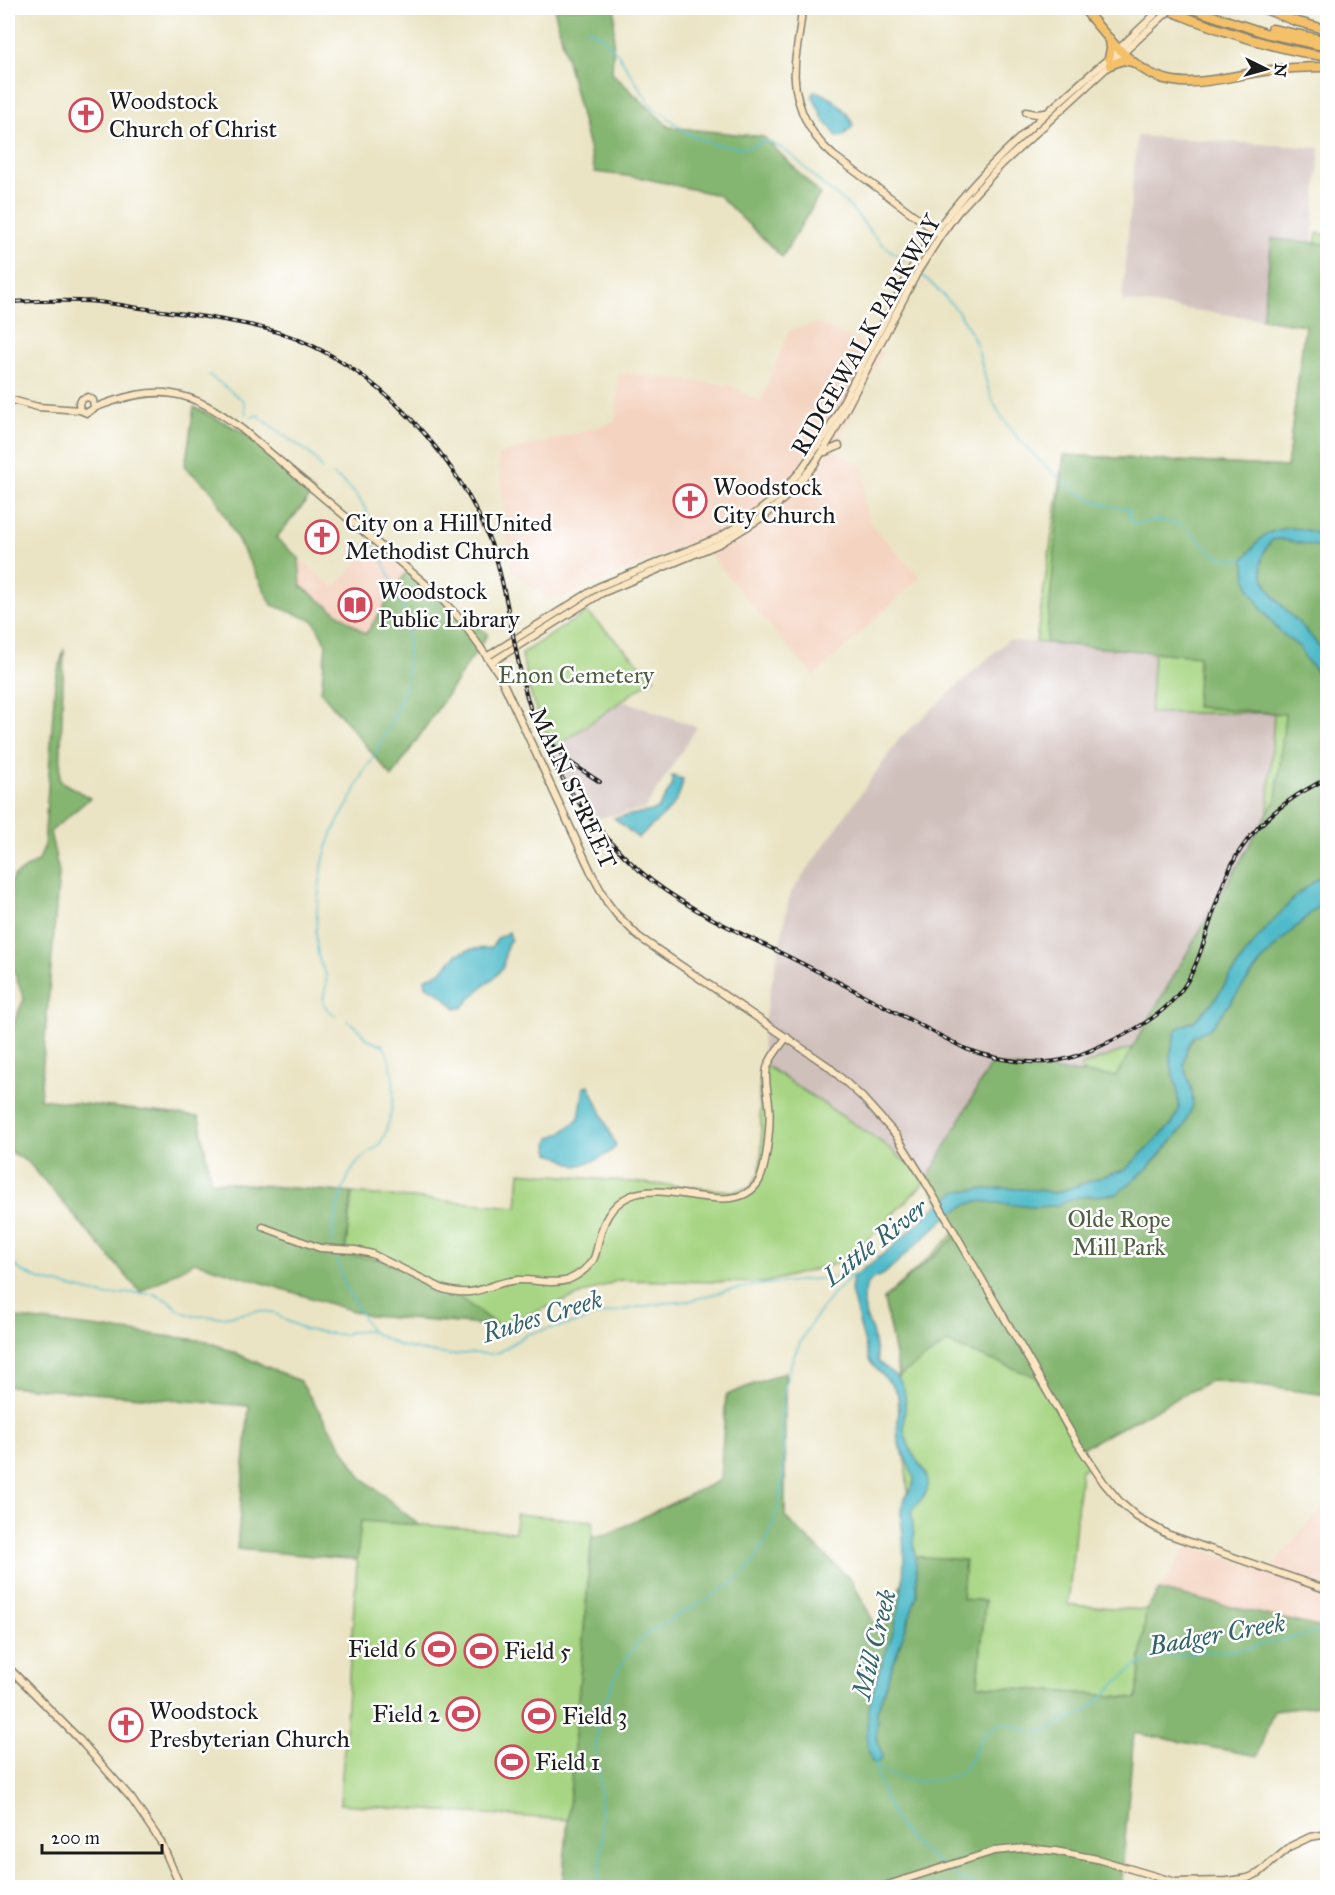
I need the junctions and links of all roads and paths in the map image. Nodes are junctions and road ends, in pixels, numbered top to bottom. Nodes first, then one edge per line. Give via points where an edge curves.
1 (802, 8) edge
2 (1083, 8) edge
3 (1162, 8) edge
4 (1172, 8) edge
5 (1190, 8) edge
6 (1205, 8) edge
7 (1262, 8) edge
8 (1157, 17) junction
9 (1328, 30) edge
10 (1110, 39) junction
11 (1328, 41) edge
12 (1328, 47) edge
13 (1121, 50) junction
14 (1328, 57) edge
15 (1109, 62) junction
16 (1133, 62) junction
17 (1328, 67) edge
18 (1026, 112) dead end
19 (1046, 113) junction
20 (938, 233) junction
21 (8, 399) edge
22 (92, 399) junction
23 (117, 399) junction
24 (81, 400) junction
25 (54, 408) junction
26 (94, 408) junction
27 (80, 410) junction
28 (839, 446) dead end
29 (822, 453) junction
30 (488, 656) junction
31 (492, 662) junction
32 (787, 1037) junction
33 (263, 1227) dead end
34 (1328, 1590) edge
35 (8, 1667) edge
36 (1328, 1834) edge
37 (182, 1887) edge
38 (878, 1887) edge

1 - 20 main road via 795,81 810,129 833,155
2 - 10 highway
3 - 8 main road, RIDGEWALK PARKWAY
3 - 14 highway via 1237,36
4 - 8 main road, RIDGEWALK PARKWAY, bridge
5 - 12 highway via 1265,33
6 - 11 highway via 1271,29
7 - 9 highway
8 - 13 main road, RIDGEWALK PARKWAY
10 - 13 highway
10 - 15 highway
13 - 15 main road, RIDGEWALK PARKWAY
13 - 16 highway
15 - 16 highway
15 - 19 main road, RIDGEWALK PARKWAY
15 - 20 main road, RIDGEWALK PARKWAY via 993,173
16 - 17 highway via 1159,78 1186,83
18 - 19 main road
19 - 20 main road, RIDGEWALK PARKWAY via 980,176 954,206
20 - 29 main road, RIDGEWALK PARKWAY
20 - 30 main road, RIDGEWALK PARKWAY via 908,276 827,433 798,474 774,499 718,538 598,587
21 - 25 main road, MAIN STREET
22 - 23 main road, MAIN STREET
22 - 24 main road, MAIN STREET
22 - 26 main road
23 - 26 main road, MAIN STREET
23 - 30 main road, MAIN STREET via 151,393 175,394 221,413 425,583 461,620
24 - 25 main road, MAIN STREET via 75,405
24 - 27 main road
25 - 27 main road, MAIN STREET
26 - 27 main road, MAIN STREET via 89,413
28 - 29 main road
29 - 31 main road, RIDGEWALK PARKWAY via 789,494 746,529 704,551 602,593
30 - 31 main road, MAIN STREET
31 - 32 main road, MAIN STREET via 592,874 617,915 648,944
32 - 33 main road via 767,1067 769,1122 764,1173 756,1186 744,1196 730,1199 652,1191 630,1196 607,1216 593,1260 571,1279 514,1280 475,1292 454,1292 372,1254 320,1248
32 - 34 main road, MAIN STREET via 828,1066 896,1136 1076,1441 1121,1503 1167,1534
35 - 37 main road via 131,1798 161,1842
36 - 38 main road via 1291,1846 1248,1878 1175,1882 1119,1865 1026,1848 994,1851

